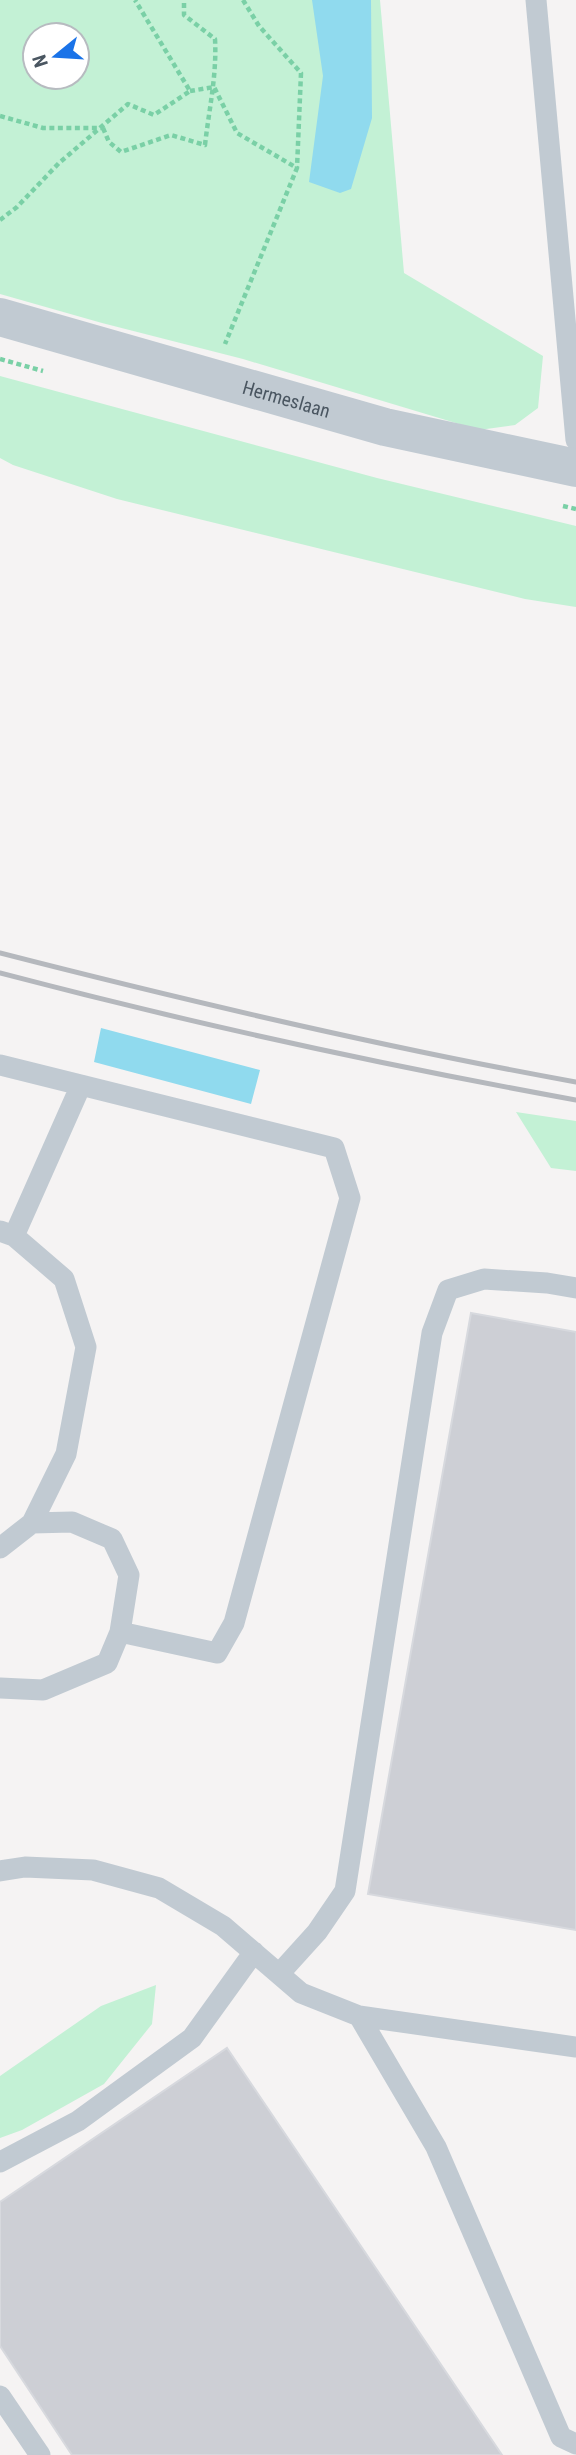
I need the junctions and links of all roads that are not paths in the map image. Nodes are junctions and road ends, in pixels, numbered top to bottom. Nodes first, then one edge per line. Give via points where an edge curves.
1 (536, 0) edge
2 (0, 317) edge
3 (576, 440) edge
4 (576, 468) edge
5 (0, 1065) edge
6 (81, 1085) junction
7 (7, 1233) edge
8 (576, 1288) edge
9 (32, 1523) junction
10 (0, 1548) edge
11 (120, 1632) junction
12 (0, 1688) edge
13 (0, 1871) edge
14 (254, 1952) junction
15 (279, 1974) junction
16 (359, 2016) junction
17 (576, 2047) edge
18 (0, 2162) edge
19 (0, 2396) edge
20 (576, 2444) edge
21 (40, 2455) edge

1 - 3 lane
2 - 4 street, Hermeslaan via 385,427
5 - 6 lane
6 - 7 lane
6 - 11 lane via 334,1148 350,1198 234,1623 217,1653
7 - 9 lane via 64,1279 86,1347 66,1454
8 - 15 lane via 484,1279 448,1290 432,1333 345,1891 317,1932
9 - 10 lane
9 - 11 lane via 72,1522 112,1539 129,1575
11 - 12 lane via 107,1663 43,1690
13 - 14 lane via 25,1867 93,1870 159,1888 223,1926
14 - 15 lane
14 - 18 lane via 192,2038 78,2121
15 - 16 lane via 301,1993
16 - 17 lane
16 - 20 lane via 436,2147 561,2437
19 - 21 lane

